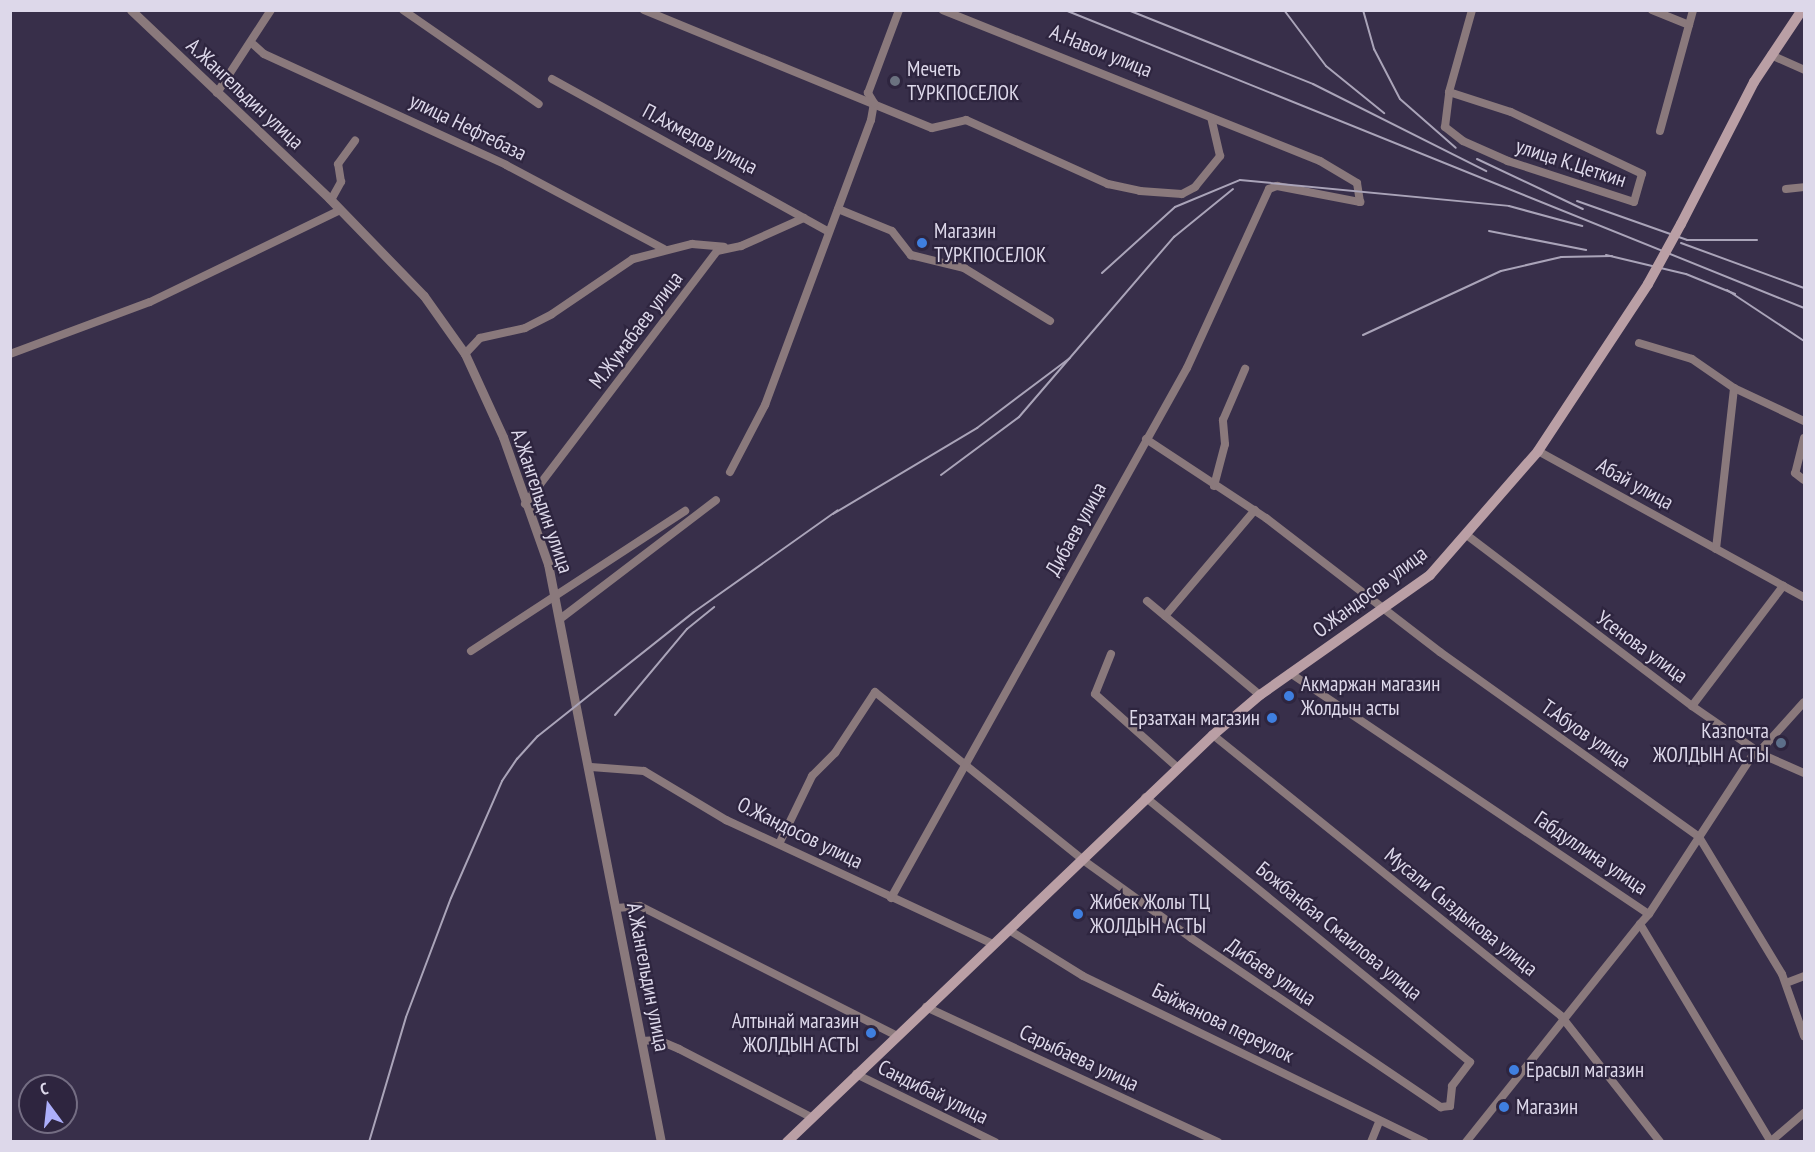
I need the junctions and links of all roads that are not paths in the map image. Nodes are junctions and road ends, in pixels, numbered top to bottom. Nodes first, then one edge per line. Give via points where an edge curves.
1 (131, 10) edge
2 (272, 10) edge
3 (403, 10) edge
4 (644, 10) edge
5 (899, 10) edge
6 (942, 10) edge
7 (1472, 10) edge
8 (1652, 10) edge
9 (1693, 10) edge
10 (1802, 10) edge
11 (1689, 25) junction
12 (254, 45) junction
13 (1771, 55) junction
14 (1804, 70) edge
15 (552, 79) dead end
16 (1449, 92) junction
17 (217, 93) junction
18 (874, 103) junction
19 (539, 104) dead end
20 (1211, 118) junction
21 (1660, 130) dead end
22 (355, 141) dead end
23 (1804, 187) edge
24 (1786, 189) dead end
25 (331, 200) junction
26 (1262, 201) joint
27 (838, 209) junction
28 (340, 210) junction
29 (804, 218) junction
30 (829, 232) junction
31 (725, 247) junction
32 (664, 249) junction
33 (1050, 321) dead end
34 (1639, 343) dead end
35 (10, 354) edge
36 (465, 354) junction
37 (1245, 369) dead end
38 (1734, 388) junction
39 (1804, 422) edge
40 (1804, 438) edge
41 (1146, 439) junction
42 (1538, 451) junction
43 (730, 472) dead end
44 (1804, 480) edge
45 (1214, 486) junction
46 (716, 500) dead end
47 (525, 504) junction
48 (1255, 510) junction
49 (685, 511) dead end
50 (1468, 537) junction
51 (1716, 549) junction
52 (1784, 586) junction
53 (1804, 597) edge
54 (555, 598) junction
55 (1147, 601) dead end
56 (1386, 609) junction
57 (1165, 616) junction
58 (560, 619) junction
59 (471, 651) dead end
60 (1111, 654) dead end
61 (1290, 673) junction
62 (1260, 694) junction
63 (1804, 702) edge
64 (1692, 706) junction
65 (1214, 735) junction
66 (1757, 751) junction
67 (968, 762) junction
68 (591, 767) junction
69 (1178, 768) junction
70 (1804, 773) edge
71 (1145, 797) junction
72 (1699, 837) junction
73 (778, 844) junction
74 (1083, 860) junction
75 (891, 898) junction
76 (616, 908) junction
77 (1649, 914) junction
78 (1640, 924) junction
79 (1009, 930) junction
80 (993, 944) junction
81 (1804, 976) edge
82 (1786, 983) junction
83 (926, 1007) junction
84 (1561, 1016) junction
85 (897, 1036) junction
86 (1804, 1036) edge
87 (642, 1041) junction
88 (856, 1074) junction
89 (1450, 1106) joint
90 (1804, 1113) edge
91 (811, 1117) junction
92 (1379, 1122) junction
93 (662, 1140) edge
94 (1771, 1141) edge
95 (787, 1142) edge
96 (995, 1142) edge
97 (1218, 1142) edge
98 (1371, 1142) edge
99 (1425, 1142) edge
100 (1466, 1142) edge
101 (1660, 1142) edge

1 - 17 street, А.Жангельдин улица
2 - 12 street
3 - 19 street
4 - 18 street
5 - 18 street via 868,93
6 - 20 street, А.Навои улица
7 - 16 street
8 - 11 street
9 - 11 street
10 - 13 main road, О.Жандосов улица
11 - 21 street
12 - 17 street
12 - 32 street, улица Нефтебаза via 264,54 506,165
13 - 14 street
13 - 42 main road, О.Жандосов улица, bridge via 1648,284
15 - 29 street, П.Ахмедов улица
16 - 16 street, улица К.Цеткин via 1511,111 1642,174 1634,202 1571,184 1462,141 1445,127
17 - 25 street, А.Жангельдин улица
18 - 20 street via 932,128 966,120 1108,184 1182,194 1195,187 1220,156
18 - 27 street
20 - 26 street, А.Навои улица via 1320,161 1360,188 1360,202 1277,186
22 - 25 street via 338,164 341,182
23 - 24 street
25 - 28 street, А.Жангельдин улица
26 - 41 street, Дибаев улица via 1187,368
27 - 30 street
27 - 33 street via 892,231 911,255 964,268
28 - 35 street via 150,302
28 - 36 street, А.Жангельдин улица via 424,297
29 - 30 street, П.Ахмедов улица
29 - 31 street via 741,246
30 - 43 street via 765,405
31 - 32 street via 692,244
31 - 47 street, М.Жумабаев улица
32 - 36 street via 633,259 525,328 480,338
34 - 38 street via 1692,359
36 - 47 street, А.Жангельдин улица via 503,437
37 - 45 street via 1223,420 1225,444
38 - 39 street
38 - 51 street
40 - 44 street via 1795,473
41 - 45 street
41 - 67 street, Дибаев улица
42 - 50 main road, О.Жандосов улица
42 - 51 street, Абай улица
45 - 48 street
46 - 58 street
47 - 54 street, А.Жангельдин улица
48 - 56 street
48 - 57 street
49 - 54 street
50 - 56 main road, О.Жандосов улица
50 - 64 street, Усенова улица
51 - 52 street, Абай улица
52 - 53 street, Абай улица
52 - 64 street
54 - 58 street, А.Жангельдин улица
54 - 59 street
55 - 57 street
56 - 61 main road, О.Жандосов улица
56 - 72 street, Т.Абуов улица
57 - 62 street
58 - 68 street, А.Жангельдин улица
60 - 69 street via 1095,694
61 - 62 main road, О.Жандосов улица
61 - 77 street, Габдуллина улица
62 - 65 main road, О.Жандосов улица
63 - 66 street
64 - 66 street, Усенова улица
65 - 69 main road, О.Жандосов улица
65 - 84 street, Мусали Сыздыкова улица
66 - 70 street, Усенова улица
66 - 72 street
67 - 73 street, Дибаев улица via 875,692 835,753 812,776
67 - 74 street, Дибаев улица
67 - 75 street, Дибаев улица
68 - 73 street, О.Жандосов улица via 644,771
68 - 76 street, А.Жангельдин улица
69 - 71 main road, О.Жандосов улица
71 - 74 main road, О.Жандосов улица
71 - 89 street, Божбанбая Смаилова улица via 1470,1062 1452,1086
72 - 77 street
72 - 82 street, Т.Абуов улица
73 - 75 street, О.Жандосов улица
74 - 79 main road, О.Жандосов улица
74 - 89 street, Дибаев улица via 1299,1012 1442,1107
75 - 80 street, О.Жандосов улица
76 - 85 street via 640,906
76 - 87 street, А.Жангельдин улица
77 - 78 street, Габдуллина улица
78 - 84 street
78 - 94 street, Габдуллина улица
79 - 80 main road, О.Жандосов улица
79 - 92 street, Байжанова переулок via 1083,976
80 - 83 main road, О.Жандосов улица
81 - 82 street
82 - 86 street, Т.Абуов улица
83 - 85 main road, О.Жандосов улица
83 - 97 street, Сарыбаева улица
84 - 100 street
84 - 101 street, Мусали Сыздыкова улица
85 - 88 main road, О.Жандосов улица
87 - 91 street via 658,1040 680,1049
87 - 93 street, А.Жангельдин улица
88 - 91 main road, О.Жандосов улица
88 - 96 street, Сандибай улица
90 - 94 street
91 - 95 main road, О.Жандосов улица
92 - 98 street
92 - 99 street, Байжанова переулок

